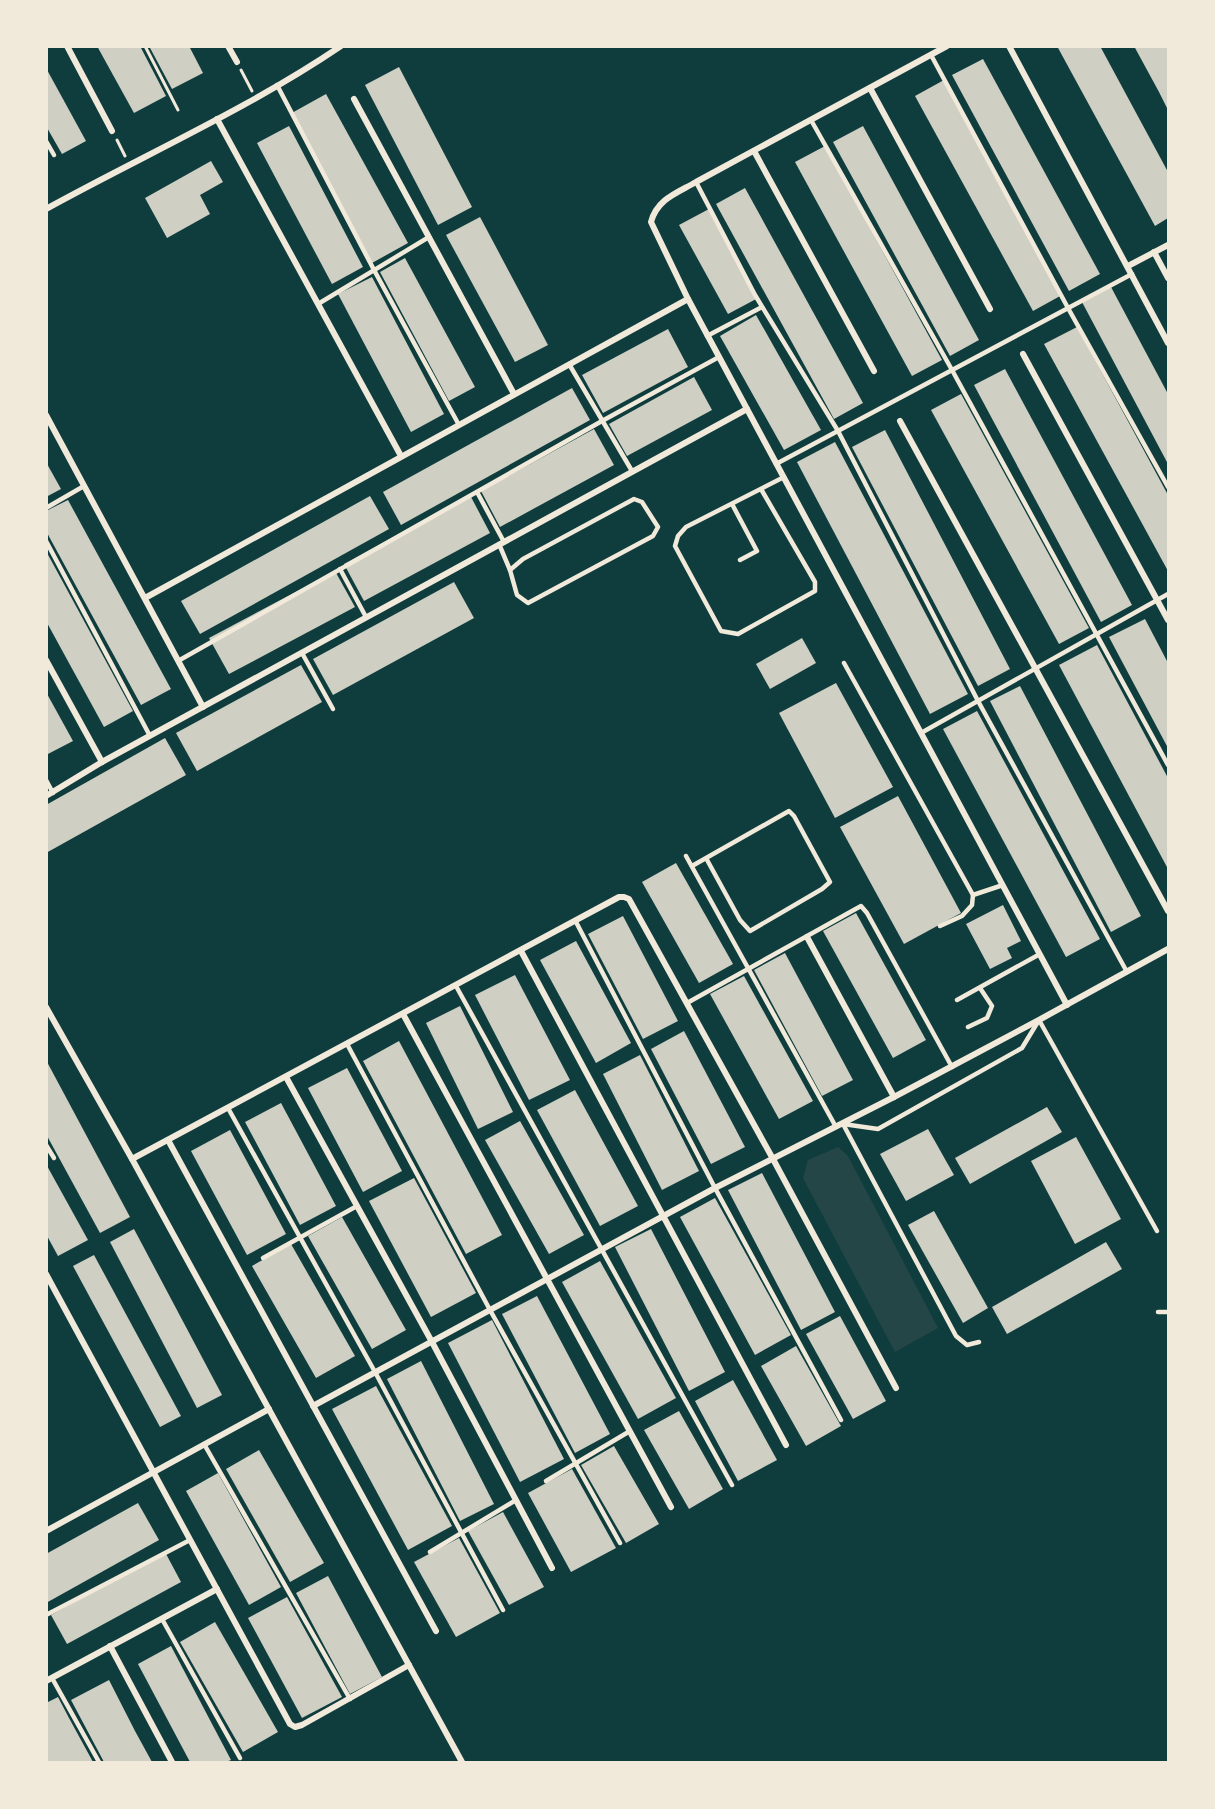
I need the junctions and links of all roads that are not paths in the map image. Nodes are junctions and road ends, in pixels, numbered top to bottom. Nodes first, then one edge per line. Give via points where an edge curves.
1 (67, 46) edge
2 (228, 46) edge
3 (341, 46) edge
4 (947, 46) edge
5 (1009, 46) edge
6 (931, 55) junction
7 (237, 62) road end
8 (277, 85) junction
9 (870, 88) junction
10 (354, 99) dead end
11 (217, 119) junction
12 (811, 120) junction
13 (112, 131) road end
14 (46, 141) edge
15 (754, 150) junction
16 (54, 155) dead end
17 (696, 182) junction
18 (46, 210) edge
19 (429, 237) junction
20 (1168, 244) edge
21 (1155, 252) junction
22 (1128, 266) junction
23 (374, 270) junction
24 (1132, 274) junction
25 (1168, 278) edge
26 (688, 299) junction
27 (318, 304) junction
28 (762, 307) junction
29 (1068, 308) junction
30 (990, 309) dead end
31 (707, 336) junction
32 (1168, 343) edge
33 (1023, 354) dead end
34 (719, 357) junction
35 (569, 364) junction
36 (951, 370) junction
37 (874, 371) dead end
38 (514, 394) junction
39 (747, 409) junction
40 (46, 415) edge
41 (602, 421) junction
42 (900, 421) dead end
43 (459, 425) junction
44 (837, 431) junction
45 (401, 456) junction
46 (776, 464) junction
47 (632, 471) junction
48 (784, 477) junction
49 (84, 486) junction
50 (1168, 487) edge
51 (761, 489) junction
52 (477, 492) junction
53 (732, 504) junction
54 (46, 508) edge
55 (46, 541) edge
56 (502, 543) junction
57 (740, 560) dead end
58 (340, 569) junction
59 (510, 570) junction
60 (1168, 594) edge
61 (145, 598) junction
62 (1158, 600) junction
63 (366, 618) junction
64 (1168, 620) edge
65 (1098, 634) junction
66 (302, 652) junction
67 (46, 660) edge
68 (178, 661) junction
69 (844, 663) dead end
70 (1036, 669) junction
71 (978, 701) junction
72 (203, 707) junction
73 (333, 709) dead end
74 (921, 733) junction
75 (150, 736) junction
76 (102, 762) junction
77 (1168, 765) edge
78 (46, 780) edge
79 (53, 793) junction
80 (46, 796) edge
81 (686, 856) dead end
82 (706, 858) junction
83 (692, 866) junction
84 (1003, 885) junction
85 (973, 895) junction
86 (1168, 911) edge
87 (576, 922) junction
88 (940, 926) dead end
89 (807, 937) junction
90 (1168, 949) edge
91 (521, 951) junction
92 (1040, 954) junction
93 (749, 969) junction
94 (1127, 972) junction
95 (456, 986) junction
96 (981, 988) junction
97 (957, 1000) dead end
98 (687, 1003) junction
99 (1067, 1005) junction
100 (46, 1007) edge
101 (403, 1014) junction
102 (1039, 1020) junction
103 (968, 1027) dead end
104 (347, 1044) junction
105 (952, 1067) junction
106 (286, 1077) junction
107 (894, 1097) junction
108 (228, 1108) junction
109 (843, 1124) junction
110 (836, 1128) junction
111 (168, 1140) junction
112 (46, 1144) edge
113 (54, 1158) dead end
114 (132, 1159) junction
115 (773, 1159) junction
116 (715, 1188) junction
117 (357, 1206) junction
118 (663, 1216) junction
119 (1157, 1231) dead end
120 (300, 1237) junction
121 (601, 1250) junction
122 (263, 1258) dead end
123 (46, 1274) edge
124 (547, 1279) junction
125 (490, 1310) junction
126 (1168, 1311) edge
127 (1158, 1312) dead end
128 (432, 1342) junction
129 (979, 1342) dead end
130 (375, 1372) junction
131 (897, 1388) dead end
132 (313, 1406) junction
133 (269, 1409) junction
134 (841, 1420) dead end
135 (630, 1431) junction
136 (204, 1444) junction
137 (786, 1444) dead end
138 (576, 1464) junction
139 (153, 1472) junction
140 (546, 1481) dead end
141 (732, 1485) dead end
142 (516, 1500) junction
143 (671, 1507) dead end
144 (47, 1530) edge
145 (461, 1533) junction
146 (190, 1540) junction
147 (620, 1543) dead end
148 (430, 1552) dead end
149 (552, 1568) dead end
150 (216, 1589) junction
151 (503, 1610) dead end
152 (46, 1615) edge
153 (162, 1619) junction
154 (436, 1631) dead end
155 (110, 1646) junction
156 (409, 1665) junction
157 (49, 1679) edge
158 (350, 1699) junction
159 (240, 1758) dead end
160 (99, 1762) edge
161 (172, 1762) edge
162 (462, 1762) edge

1 - 13 street
2 - 7 street
3 - 8 street
4 - 6 street
5 - 22 street
6 - 9 street
6 - 29 lane
8 - 11 street
8 - 23 lane
9 - 12 street
9 - 30 street
10 - 19 street
11 - 18 street
11 - 27 street
12 - 15 street
12 - 36 lane
14 - 16 lane
15 - 17 street
15 - 37 street
17 - 26 street via 660,204 651,222
17 - 28 lane
19 - 23 lane
19 - 38 street
20 - 21 street
21 - 22 street
21 - 25 street
22 - 24 street
23 - 27 lane
23 - 43 lane
24 - 29 lane
24 - 32 street
26 - 31 street
26 - 35 street
27 - 45 street
28 - 31 lane
28 - 44 lane
29 - 36 lane
29 - 50 lane
31 - 34 street
33 - 62 street
34 - 39 street
34 - 41 lane
35 - 38 street
35 - 41 lane
36 - 44 lane
36 - 65 lane
38 - 43 street
39 - 46 street
39 - 47 street
40 - 49 street
41 - 47 lane
41 - 52 lane
42 - 70 street
43 - 45 street
44 - 46 lane
44 - 71 lane
45 - 61 street
46 - 48 street
47 - 56 street
48 - 51 lane
48 - 74 street
49 - 54 lane
49 - 61 street
51 - 53 lane
51 - 53 lane via 815,582 815,591 738,634 721,631 675,546 686,527
52 - 56 lane
52 - 58 lane
53 - 57 lane via 757,551
55 - 75 lane
56 - 59 lane
56 - 63 street
58 - 63 lane
58 - 68 lane
59 - 59 lane via 523,559 634,499 642,502 657,527 653,536 528,603 518,596
60 - 62 lane
61 - 68 street
62 - 64 street
62 - 65 lane
63 - 66 street
65 - 70 lane
65 - 77 lane
66 - 72 street
66 - 73 lane
67 - 76 street
68 - 72 street
69 - 85 lane
70 - 71 lane
70 - 86 street
71 - 74 lane
71 - 94 lane
72 - 75 street
74 - 84 street
75 - 76 street
76 - 79 street
78 - 79 lane
79 - 80 street
81 - 83 lane
82 - 82 lane via 789,811 830,882 750,931
82 - 83 lane
83 - 93 lane
84 - 85 lane
84 - 92 street
85 - 88 lane via 972,905 962,916
87 - 91 street
87 - 98 street via 619,897 629,899
87 - 116 lane
89 - 93 lane
89 - 105 lane via 861,906
89 - 107 street
90 - 94 street
91 - 95 street
91 - 118 street
92 - 96 lane
92 - 99 street
93 - 98 lane
93 - 110 lane
94 - 99 street
95 - 101 street
95 - 121 lane
96 - 97 lane
96 - 103 lane via 992,1005 987,1018
98 - 115 street
99 - 102 street
100 - 114 street
101 - 104 street
101 - 124 street
102 - 105 street
102 - 109 lane via 1023,1048 878,1129
102 - 119 lane
104 - 106 street
104 - 125 lane
105 - 107 street
106 - 108 street
106 - 117 street
107 - 109 street
108 - 111 street
108 - 120 lane
109 - 110 street
109 - 129 lane via 956,1336 967,1345
110 - 115 street
111 - 114 street
111 - 132 street
112 - 113 lane
114 - 133 street
115 - 116 street
115 - 131 street
116 - 118 street
116 - 134 lane
117 - 120 lane
117 - 128 street
118 - 121 street
118 - 137 street
120 - 122 lane
120 - 130 lane
121 - 124 street
121 - 141 lane
123 - 139 street
124 - 125 street
124 - 135 street
125 - 128 street
125 - 138 lane
126 - 127 lane
128 - 130 street
128 - 142 street
130 - 132 street
130 - 145 lane
132 - 154 street
133 - 136 street
133 - 156 street
135 - 138 lane
135 - 143 street
136 - 139 street
136 - 158 lane
138 - 140 lane
138 - 147 lane
139 - 144 street
139 - 146 street
142 - 145 lane
142 - 149 street
145 - 148 lane
145 - 151 lane
146 - 150 street
146 - 152 lane
150 - 153 street
150 - 158 street via 290,1724 302,1725
153 - 155 street
153 - 159 lane
155 - 157 street
155 - 161 street
156 - 158 street
156 - 162 street
157 - 160 lane

